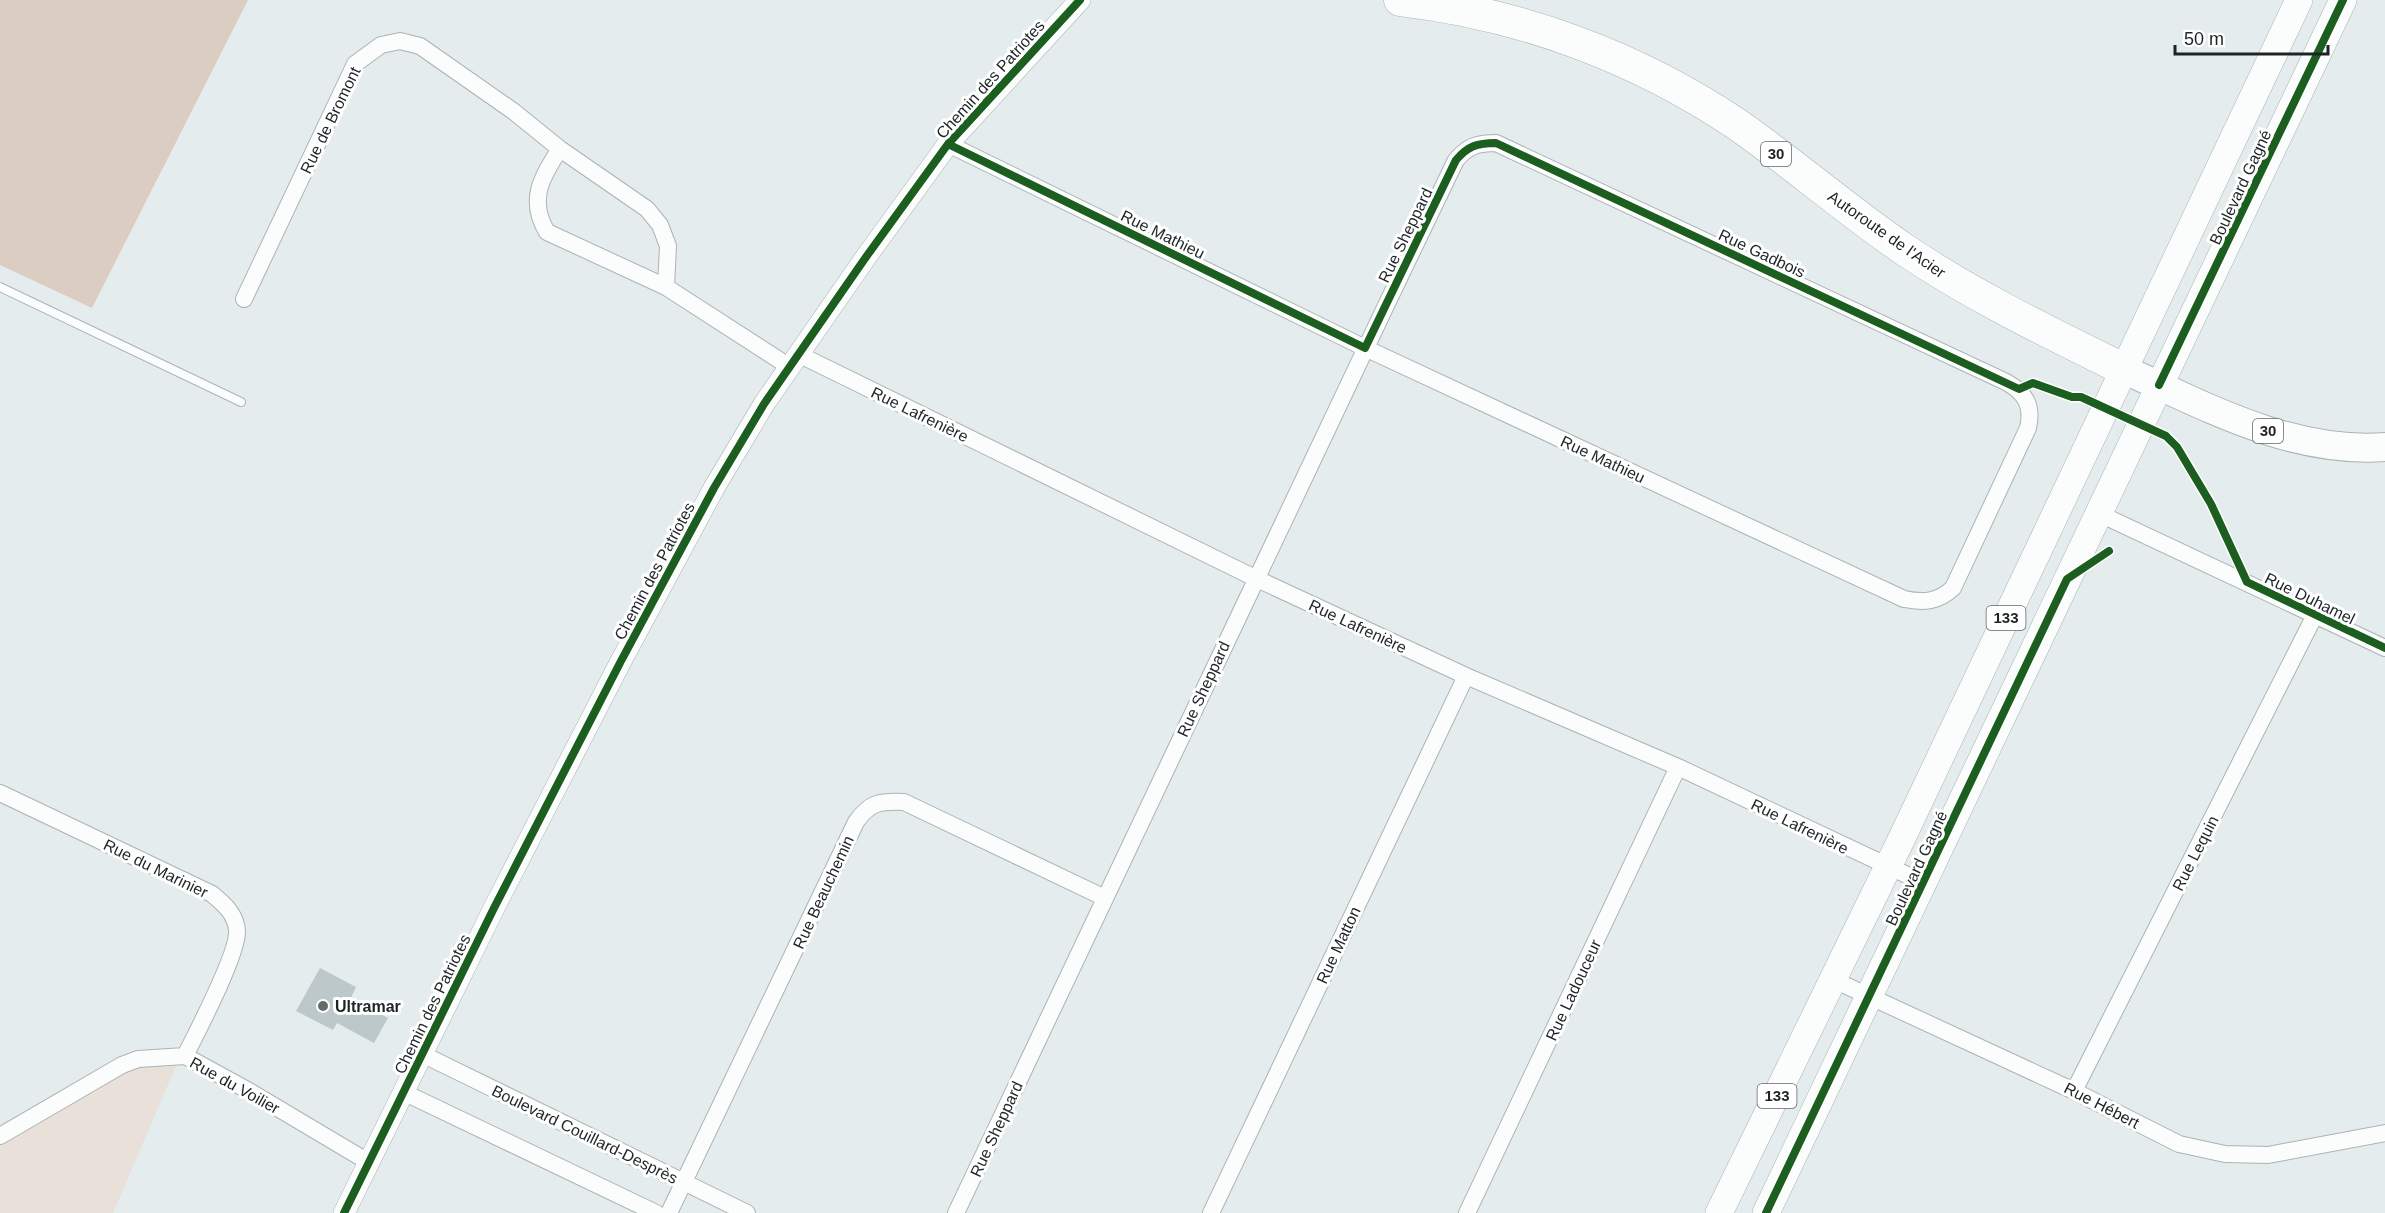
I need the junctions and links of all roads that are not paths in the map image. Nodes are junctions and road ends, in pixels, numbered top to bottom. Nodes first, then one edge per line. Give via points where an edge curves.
1 (1080, 0) edge
2 (1400, 0) edge
3 (2299, 0) edge
4 (2343, 0) edge
5 (1478, 143) joint
6 (948, 144) junction
7 (560, 149) junction
8 (0, 287) edge
9 (666, 287) junction
10 (244, 299) dead end
11 (1365, 348) junction
12 (794, 360) junction
13 (2125, 370) junction
14 (2159, 385) junction
15 (241, 402) dead end
16 (2030, 408) joint
17 (2385, 447) edge
18 (2100, 513) junction
19 (1255, 578) junction
20 (2315, 615) junction
21 (2385, 648) edge
22 (1466, 676) junction
23 (1678, 768) junction
24 (0, 793) edge
25 (1889, 867) junction
26 (1924, 883) junction
27 (1105, 898) junction
28 (1834, 980) junction
29 (1870, 996) junction
30 (422, 1054) junction
31 (186, 1056) junction
32 (2074, 1091) junction
33 (404, 1092) junction
34 (2385, 1133) edge
35 (0, 1136) edge
36 (370, 1163) junction
37 (684, 1183) junction
38 (344, 1213) edge
39 (656, 1213) edge
40 (669, 1213) edge
41 (747, 1213) edge
42 (956, 1213) edge
43 (1211, 1213) edge
44 (1467, 1213) edge
45 (1719, 1213) edge
46 (1766, 1213) edge

1 - 6 street, Chemin des Patriotes
2 - 13 highway, Autoroute de l'Acier / 30 via 1528,25 1659,78 1737,125 1927,264 2021,319
3 - 13 main road, Boulevard Gagné / 133
4 - 14 main road, Boulevard Gagné / 133
5 - 11 street, Rue Sheppard via 1456,160
5 - 16 street, Rue Gadbois via 1496,143 2006,382 2019,389
6 - 11 street, Rue Mathieu
6 - 12 street, Chemin des Patriotes
7 - 9 street, Rue de Bromont via 647,209 660,225 668,246
7 - 9 street via 544,173 537,196 540,219 547,232
7 - 10 street, Rue de Bromont via 420,46 400,41 381,45 355,64
8 - 15 lane
9 - 12 street
11 - 16 street, Rue Mathieu via 1914,602 1935,600 1953,588 2028,428
11 - 19 street, Rue Sheppard
12 - 19 street, Rue Lafrenière
12 - 30 street, Chemin des Patriotes via 714,488 499,897
13 - 14 highway, Autoroute de l'Acier / 30
13 - 25 main road, Boulevard Gagné / 133
14 - 17 highway, Autoroute de l'Acier / 30 via 2276,434 2328,446
14 - 18 main road, Boulevard Gagné / 133
18 - 20 street, Rue Duhamel
18 - 26 main road, Boulevard Gagné / 133
19 - 22 street, Rue Lafrenière
19 - 27 street, Rue Sheppard
20 - 21 street, Rue Duhamel
20 - 32 street, Rue Lequin
22 - 23 street, Rue Lafrenière
22 - 43 street, Rue Matton
23 - 25 street, Rue Lafrenière
23 - 44 street, Rue Ladouceur
24 - 31 street, Rue du Marinier via 212,894 230,909 237,932 230,958
25 - 26 street, Rue Lafrenière
25 - 28 main road, Boulevard Gagné / 133
26 - 29 main road, Boulevard Gagné / 133
27 - 37 street, Rue Beauchemin via 904,802 885,801 866,808
27 - 42 street, Rue Sheppard
28 - 29 street, Rue Hébert
28 - 45 main road, Boulevard Gagné / 133
29 - 32 street, Rue Hébert
29 - 46 main road, Boulevard Gagné / 133
30 - 33 street, Chemin des Patriotes
30 - 37 street, Boulevard Couillard-Desprès
31 - 35 street, Rue du Voilier via 138,1059 122,1065
31 - 36 street, Rue du Voilier
32 - 34 street, Rue Hébert via 2179,1144 2225,1154 2268,1155
33 - 36 street, Chemin des Patriotes
33 - 39 street
36 - 38 street, Chemin des Patriotes
37 - 40 street, Rue Beauchemin
37 - 41 street, Boulevard Couillard-Desprès

